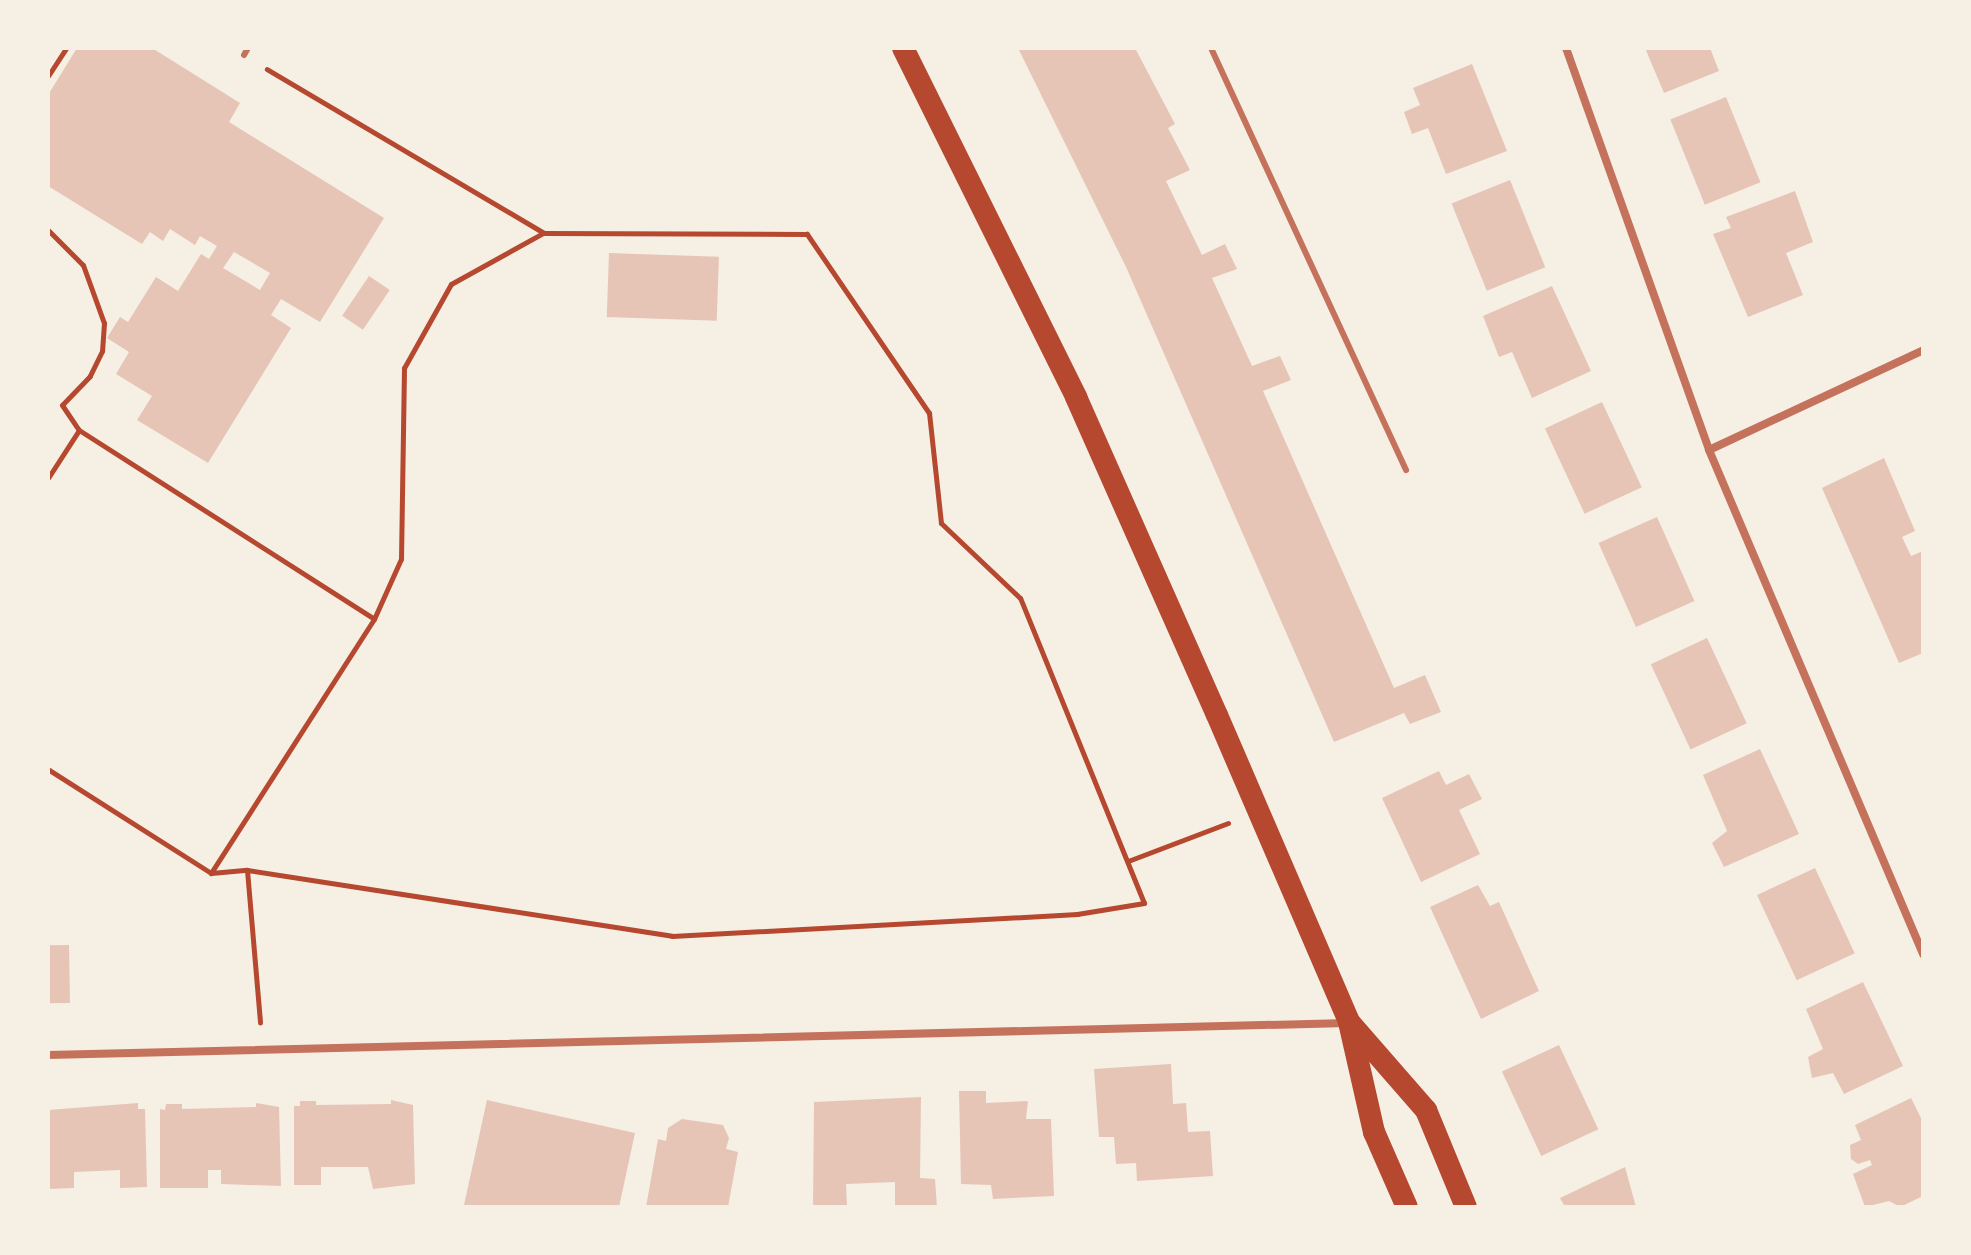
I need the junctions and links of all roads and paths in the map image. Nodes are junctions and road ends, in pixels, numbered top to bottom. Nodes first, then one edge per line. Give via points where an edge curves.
1 (66, 48) edge
2 (903, 48) edge
3 (1211, 48) edge
4 (1566, 48) edge
5 (246, 52) edge
6 (48, 76) edge
7 (48, 230) edge
8 (544, 233) junction
9 (1923, 350) edge
10 (79, 430) junction
11 (1709, 450) junction
12 (1406, 470) dead end
13 (48, 478) edge
14 (374, 619) junction
15 (48, 769) edge
16 (1257, 811) junction
17 (1128, 861) junction
18 (247, 870) junction
19 (211, 873) junction
20 (1923, 954) edge
21 (1349, 1022) junction
22 (263, 1051) junction
23 (48, 1055) edge
24 (1407, 1207) edge
25 (1466, 1207) edge

1 - 6 path
2 - 16 highway via 1076,397
3 - 12 lane
4 - 11 street
5 - 8 path
7 - 10 path via 83,265 104,323 102,351 90,376 62,405
8 - 14 path via 451,284 404,368 401,559
8 - 17 path via 807,234 929,413 941,523 1020,598
9 - 11 street
10 - 13 path
10 - 14 path
11 - 20 street
14 - 19 path
15 - 19 path
16 - 17 path
16 - 21 highway
17 - 18 path via 1144,903 1077,914 672,936
18 - 19 path
18 - 22 path
21 - 22 street
21 - 24 highway via 1374,1132
21 - 25 highway via 1426,1110
22 - 23 street

